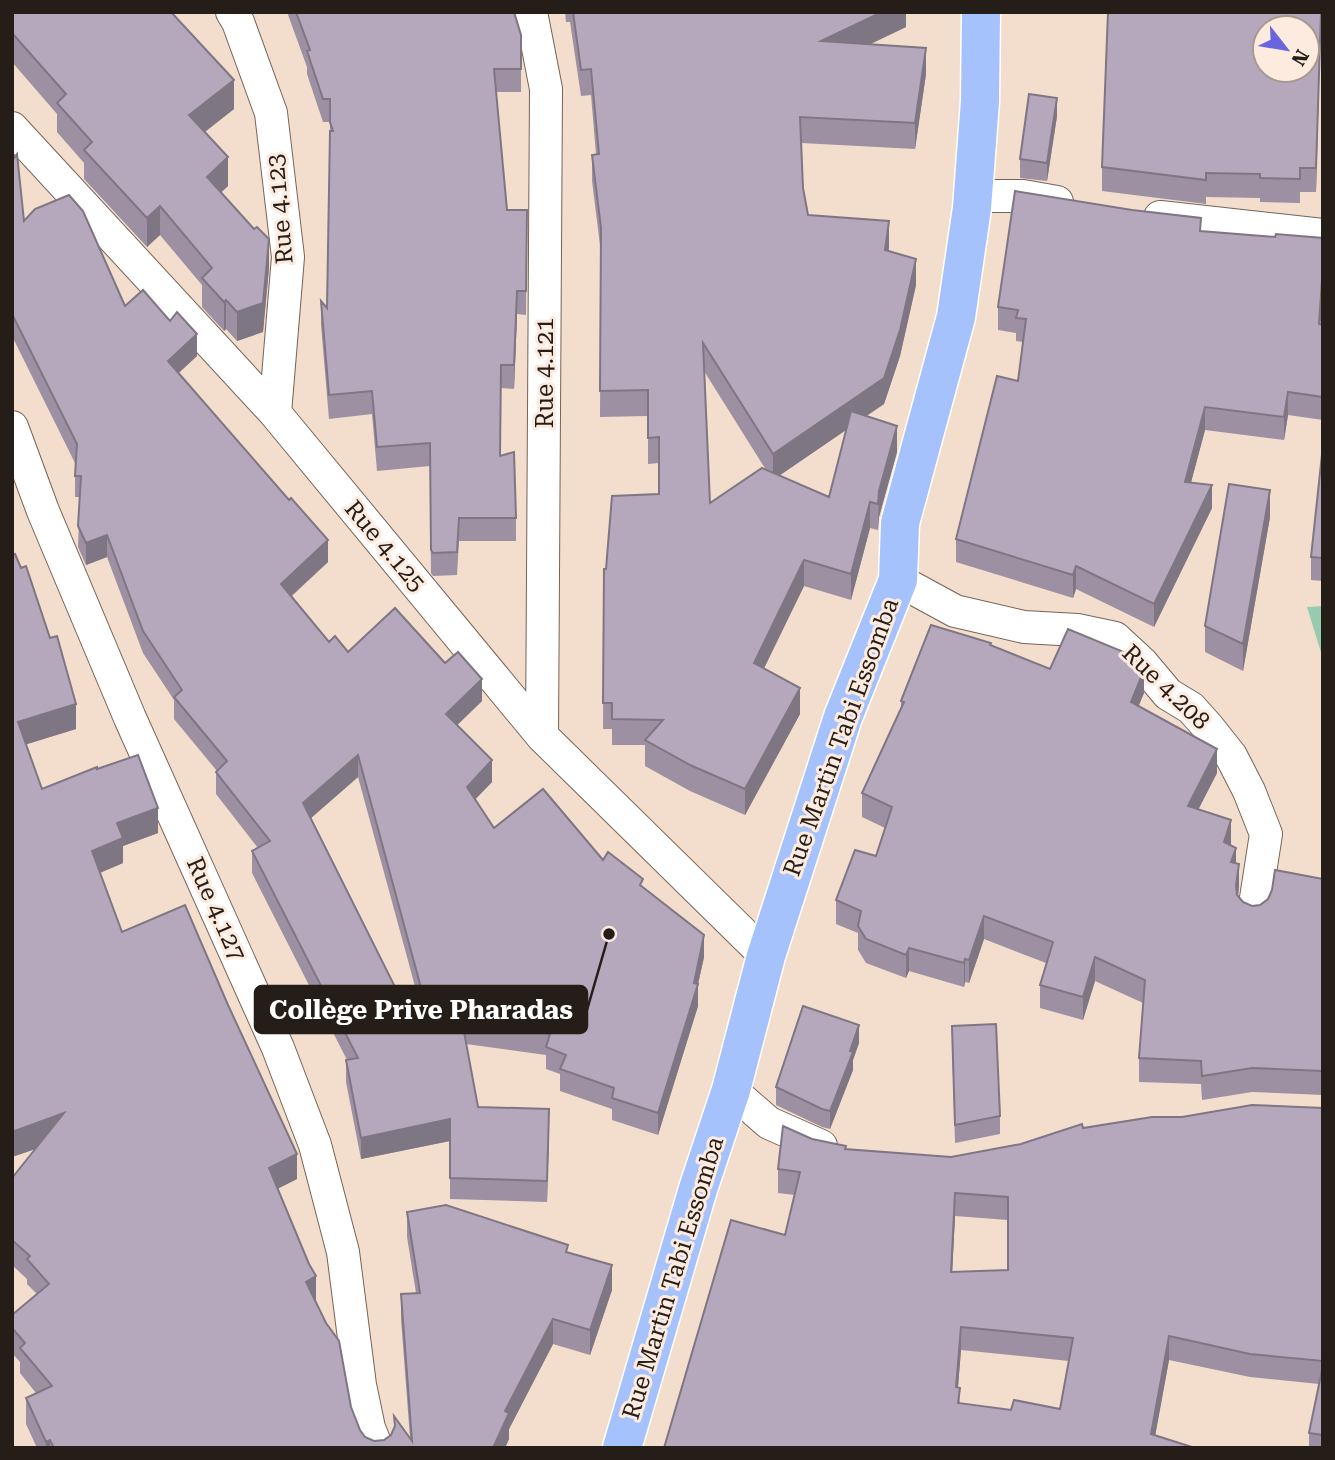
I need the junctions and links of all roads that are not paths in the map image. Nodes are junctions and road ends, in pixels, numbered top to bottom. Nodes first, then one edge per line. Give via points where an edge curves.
1 (232, 12) edge
2 (531, 12) edge
3 (981, 12) edge
4 (15, 137) edge
5 (1085, 206) edge
6 (972, 208) junction
7 (1135, 215) edge
8 (1323, 235) edge
9 (275, 413) junction
10 (12, 427) edge
11 (898, 580) junction
12 (542, 736) junction
13 (1254, 911) edge
14 (766, 956) junction
15 (731, 1090) junction
16 (854, 1152) edge
17 (377, 1448) edge
18 (622, 1448) edge

1 - 9 street, Rue 4.123 via 271,113 288,257
2 - 12 street, Rue 4.121 via 546,89
3 - 6 main road, Rue Martin Tabi Essomba
4 - 9 street, Rue 4.125
5 - 6 street via 1023,196 986,196
6 - 11 main road, Rue Martin Tabi Essomba via 956,317 900,523
7 - 8 street
9 - 12 street, Rue 4.125
10 - 17 street, Rue 4.127 via 124,706 278,1048 315,1145 343,1252 360,1385
11 - 13 street, Rue 4.208 via 955,611 1115,638 1168,694 1191,708 1231,756 1266,834
11 - 14 main road, Rue Martin Tabi Essomba via 843,717
12 - 14 street, Rue 4.125
14 - 15 main road, Rue Martin Tabi Essomba
15 - 16 street via 769,1123 816,1144
15 - 18 main road, Rue Martin Tabi Essomba

